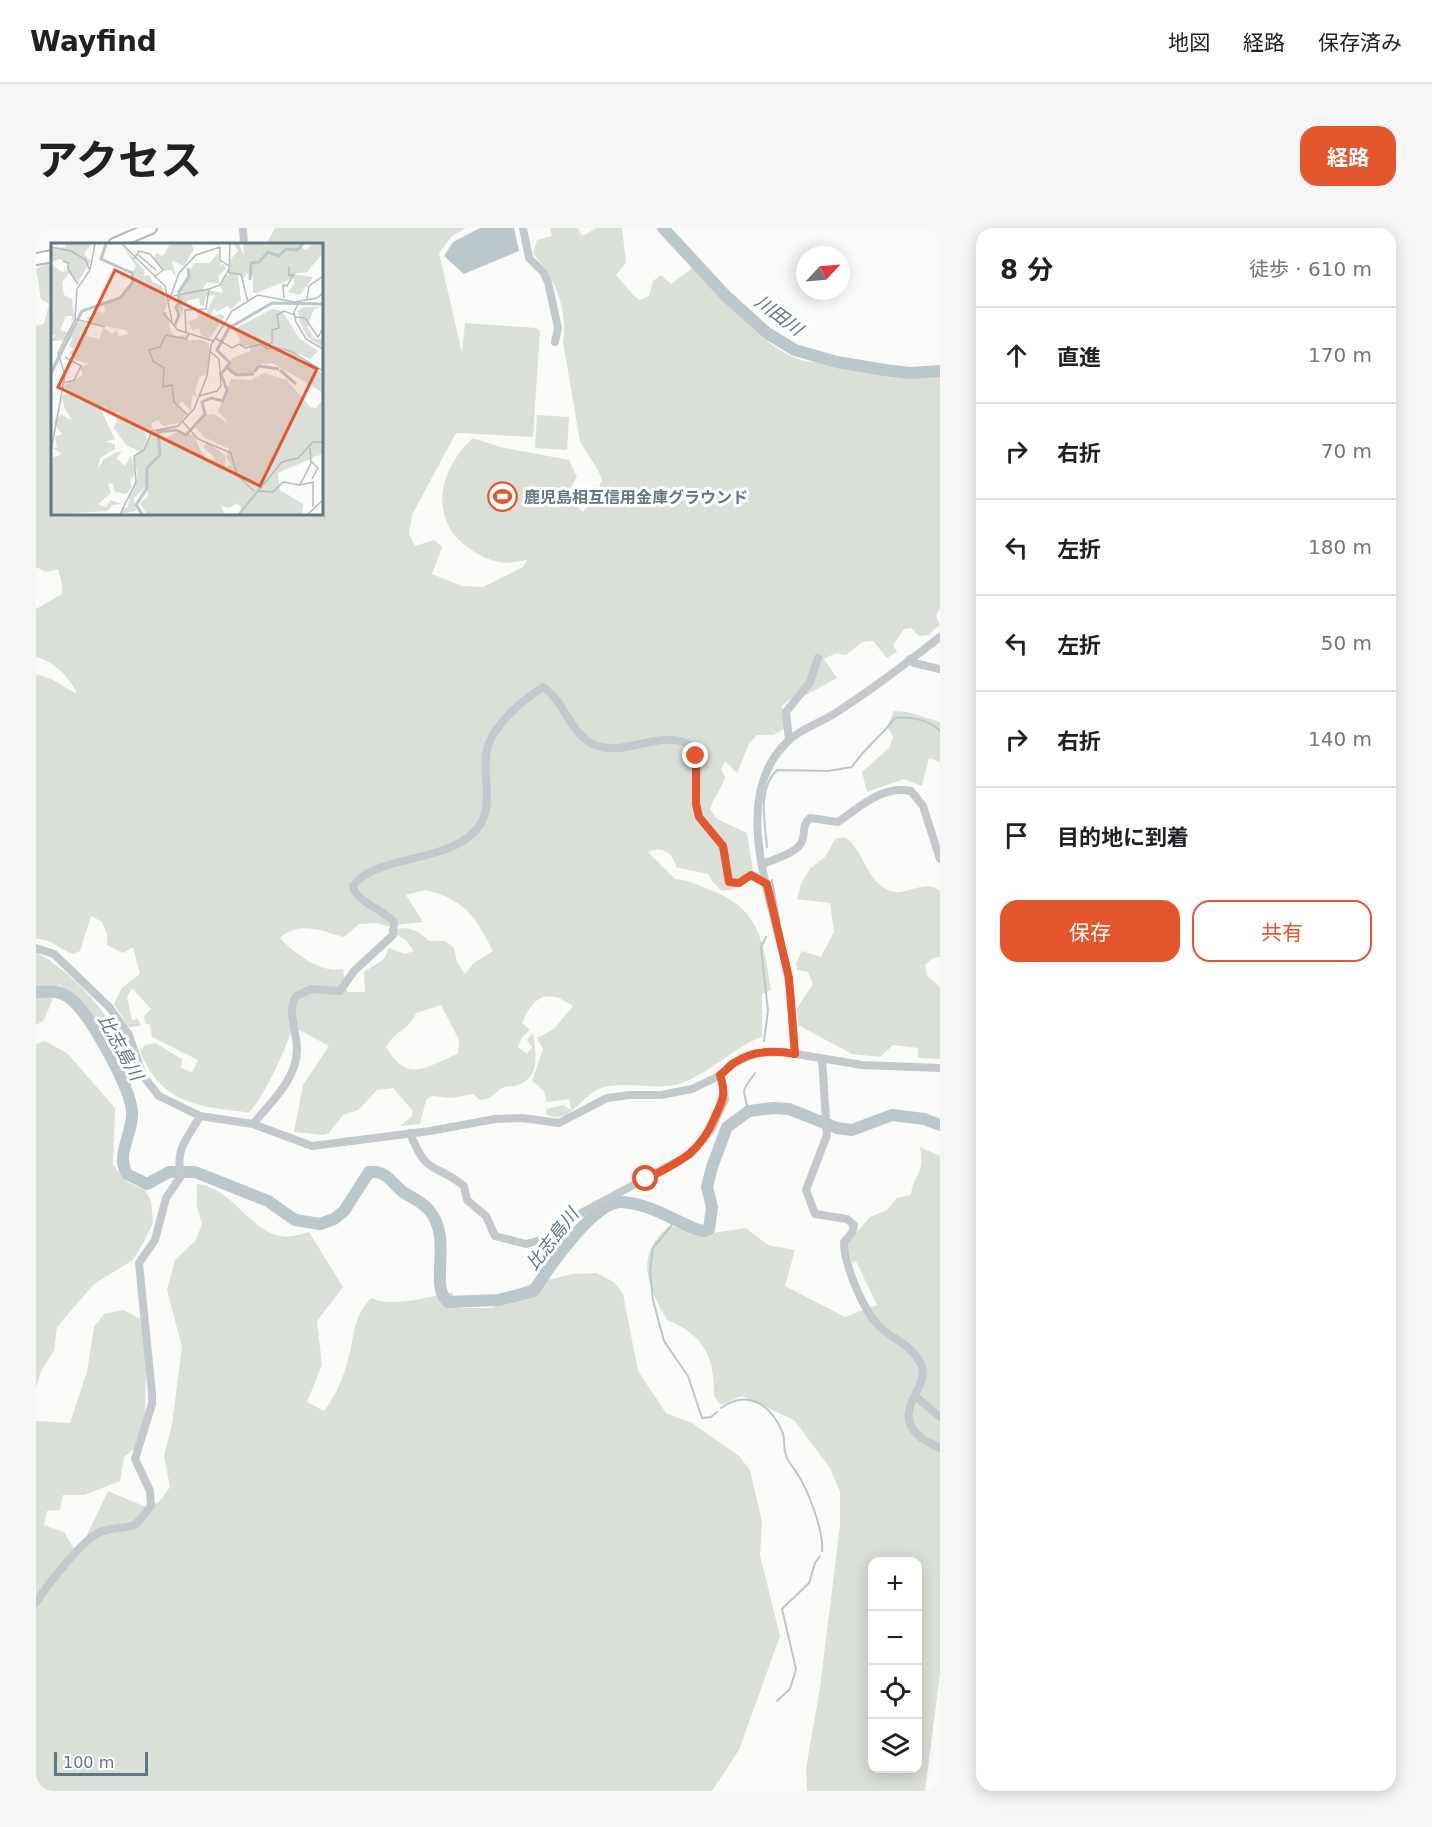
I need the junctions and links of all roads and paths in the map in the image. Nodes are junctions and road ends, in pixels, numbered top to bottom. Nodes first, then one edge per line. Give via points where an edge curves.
1 (151, 228) edge
2 (243, 228) edge
3 (523, 228) edge
4 (116, 243) edge
5 (244, 243) edge
6 (51, 256) edge
7 (36, 259) edge
8 (555, 342) dead end
9 (940, 637) edge
10 (818, 658) dead end
11 (910, 659) junction
12 (940, 669) edge
13 (789, 740) junction
14 (940, 859) edge
15 (763, 864) junction
16 (767, 884) junction
17 (36, 948) edge
18 (795, 1054) junction
19 (822, 1059) junction
20 (940, 1068) edge
21 (720, 1075) junction
22 (200, 1116) junction
23 (253, 1124) junction
24 (410, 1133) junction
25 (915, 1396) junction
26 (940, 1417) edge
27 (940, 1448) edge
28 (36, 1603) edge

1 - 4 main road
2 - 5 street
3 - 8 street via 529,258 548,282 558,328
6 - 7 main road
9 - 11 street
10 - 13 street via 810,682 786,712
11 - 12 street
11 - 13 street via 836,714
13 - 15 street via 767,769 759,790 757,816
14 - 15 street via 923,806 911,791 904,789 869,799 838,822 810,818 797,848
15 - 16 street
16 - 18 street via 789,978
16 - 23 street via 751,875 739,883 729,882 723,846 699,817 697,758 692,746 671,739 603,748 592,744 571,723 555,695 543,687 505,720 490,741 486,756 486,812 477,829 458,845 381,869 353,886 359,897 390,918 393,935 354,971 339,991 312,989 296,996 292,1009 294,1068
17 - 22 street via 54,954 110,1008 129,1035 143,1077 159,1096
18 - 19 street
18 - 21 street via 756,1053 732,1064
19 - 20 street via 882,1067
19 - 25 street via 827,1135 808,1179 807,1195 815,1214 847,1219 854,1226 844,1242 854,1282 878,1325 907,1344 920,1363 921,1378
21 - 24 street via 677,1093 607,1098 559,1123 495,1119
21 - 24 street via 725,1099 699,1147 561,1224 545,1239 526,1244 495,1236 486,1216 467,1200 464,1186 420,1158
22 - 23 street
22 - 28 street via 179,1150 181,1176 166,1198 155,1240 139,1263 152,1404 135,1459 150,1491 151,1506 135,1525 107,1529 90,1539
23 - 24 street via 312,1146
25 - 26 street
25 - 27 street via 908,1411 909,1423 921,1439

